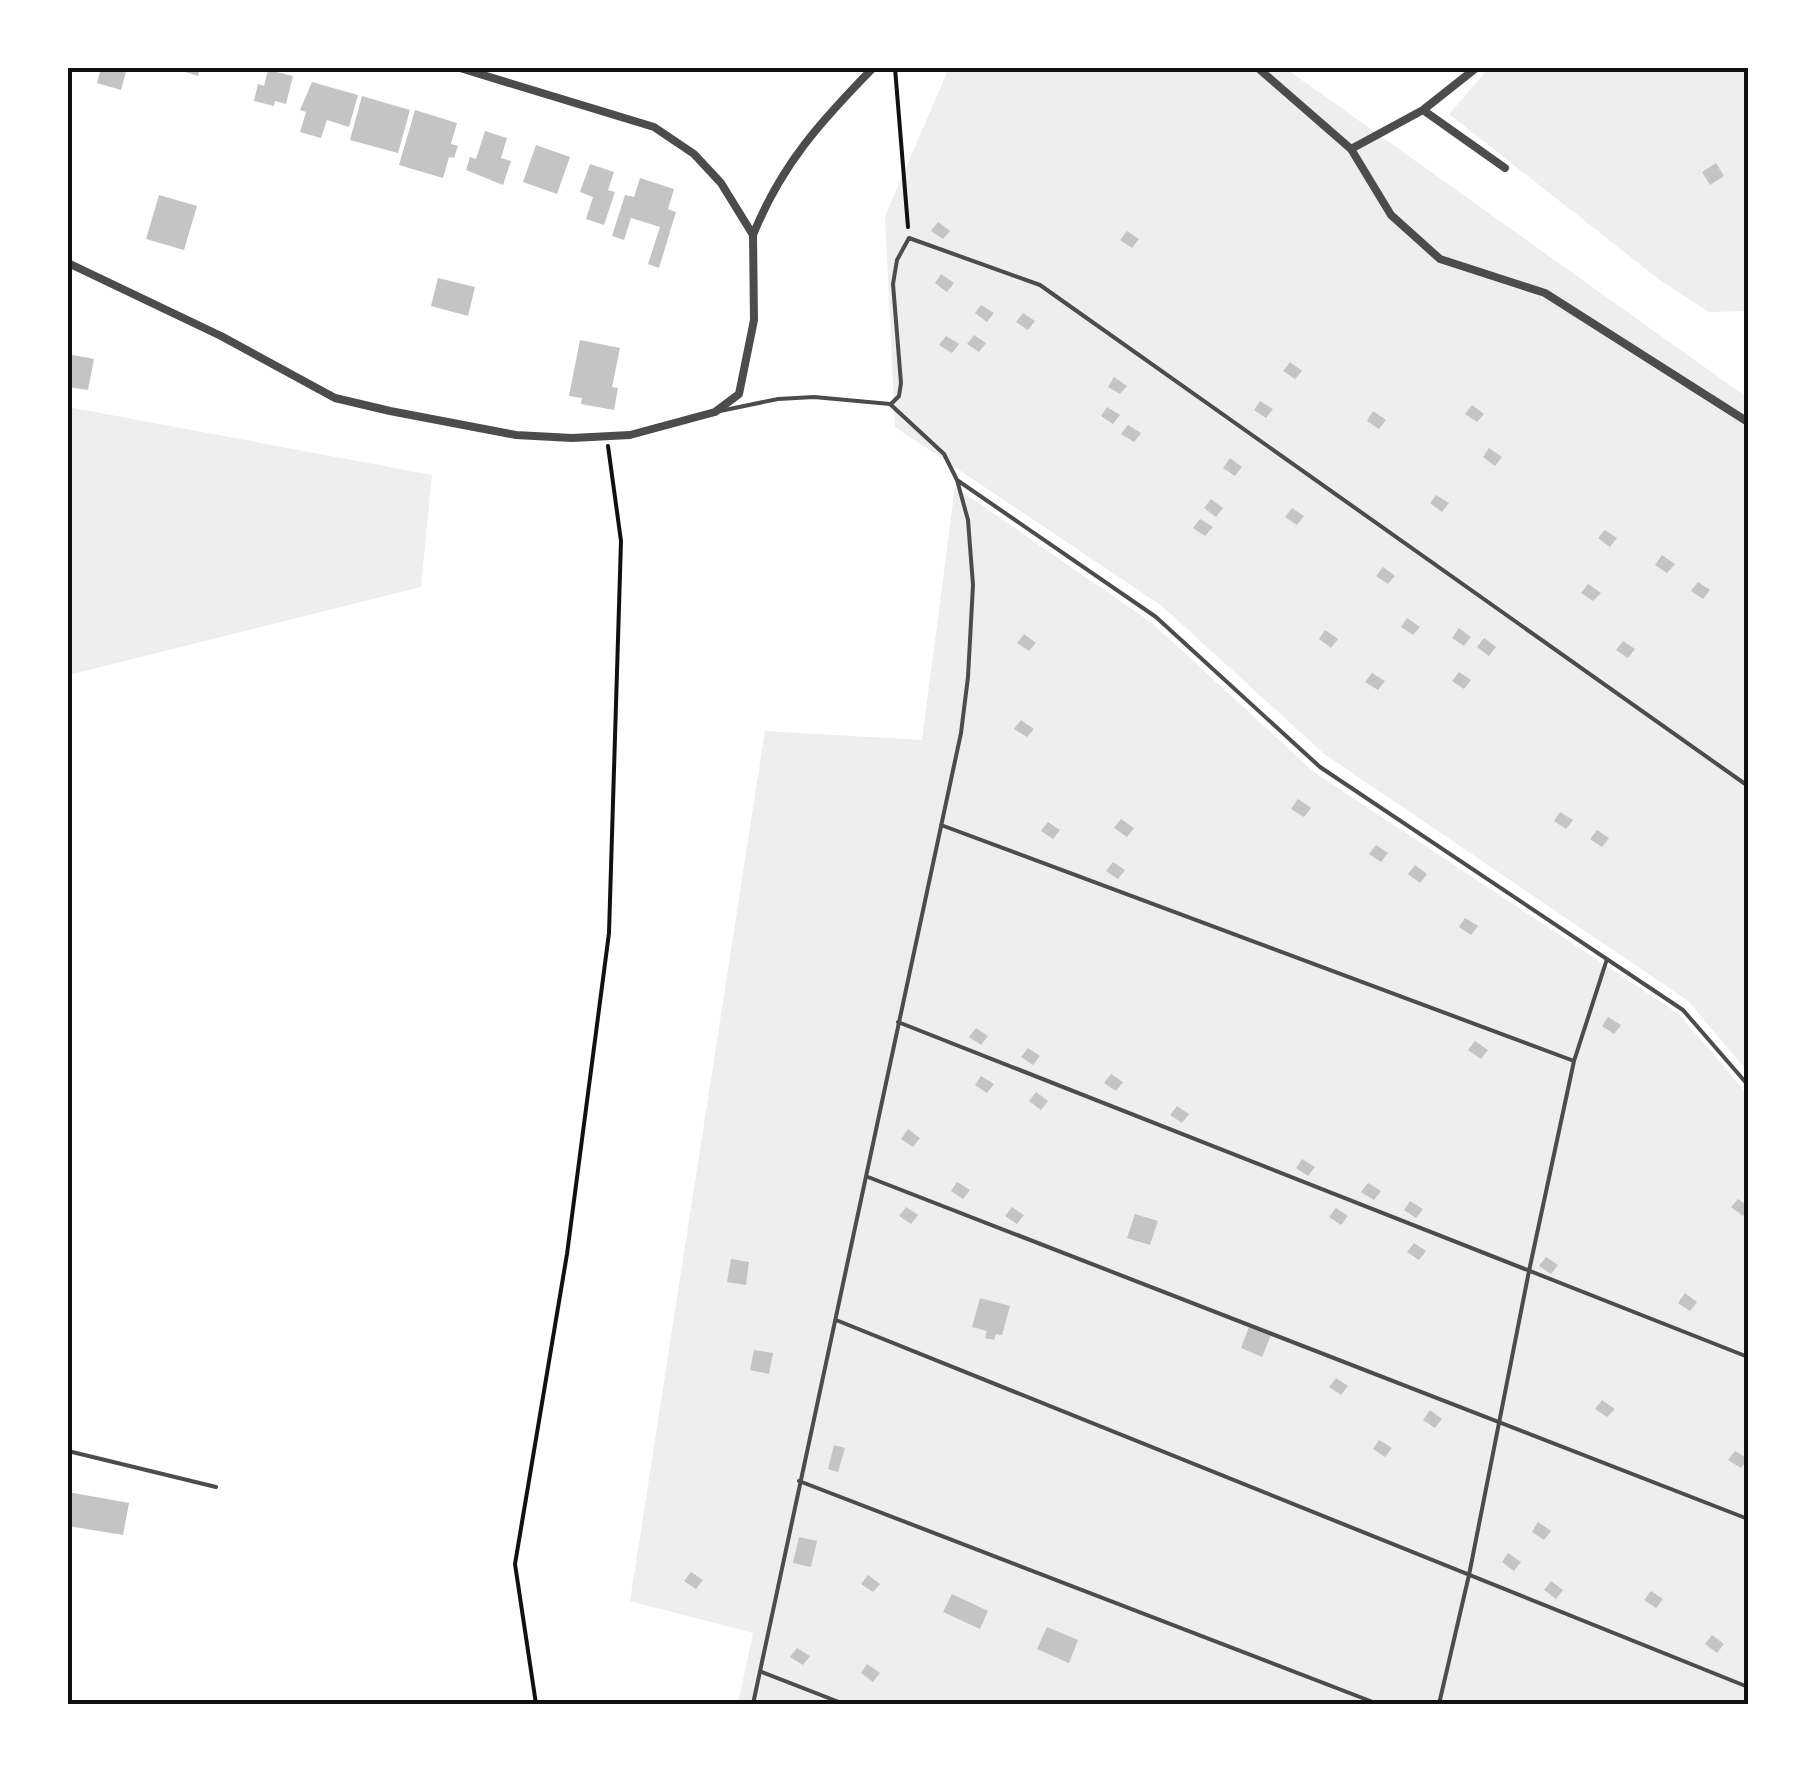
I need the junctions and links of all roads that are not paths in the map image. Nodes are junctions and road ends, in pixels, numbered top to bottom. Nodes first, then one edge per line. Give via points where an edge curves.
1 (460, 68) edge
2 (873, 68) edge
3 (1258, 68) edge
4 (1476, 68) edge
5 (1422, 110) junction
6 (1351, 148) junction
7 (1505, 168) dead end
8 (753, 236) junction
9 (68, 263) edge
10 (890, 404) junction
11 (715, 412) junction
12 (1748, 422) edge
13 (956, 480) junction
14 (1748, 786) edge
15 (941, 825) junction
16 (1608, 960) junction
17 (898, 1022) junction
18 (1574, 1061) junction
19 (1748, 1086) edge
20 (868, 1178) junction
21 (1529, 1271) junction
22 (836, 1320) junction
23 (1748, 1357) edge
24 (1498, 1422) junction
25 (68, 1451) edge
26 (799, 1481) junction
27 (216, 1488) dead end
28 (1748, 1519) edge
29 (1469, 1575) junction
30 (762, 1672) junction
31 (1748, 1687) edge
32 (753, 1704) edge
33 (844, 1704) edge
34 (1378, 1704) edge
35 (1438, 1704) edge

1 - 8 street via 654,127 722,183
2 - 8 street via 788,165
3 - 6 street
4 - 5 street
5 - 6 street
5 - 7 street
6 - 12 street via 1391,216 1440,260 1545,292
8 - 11 street via 754,320 740,394
9 - 11 street via 335,398 516,435 572,438 630,435
10 - 11 lane via 814,397
10 - 13 lane via 944,454
10 - 14 lane via 901,383 894,284 909,238 1040,286
13 - 15 lane via 968,520 973,585 961,734
13 - 16 lane via 1156,618 1320,766
15 - 17 lane
15 - 18 lane
16 - 18 lane
16 - 19 lane via 1683,1010
17 - 20 lane
17 - 21 lane
18 - 21 lane
20 - 22 lane
20 - 24 lane
21 - 23 lane
21 - 24 lane
22 - 26 lane
22 - 29 lane
24 - 28 lane
24 - 29 lane
25 - 27 lane
26 - 30 lane
26 - 34 lane
29 - 31 lane
29 - 35 lane
30 - 32 lane
30 - 33 lane

